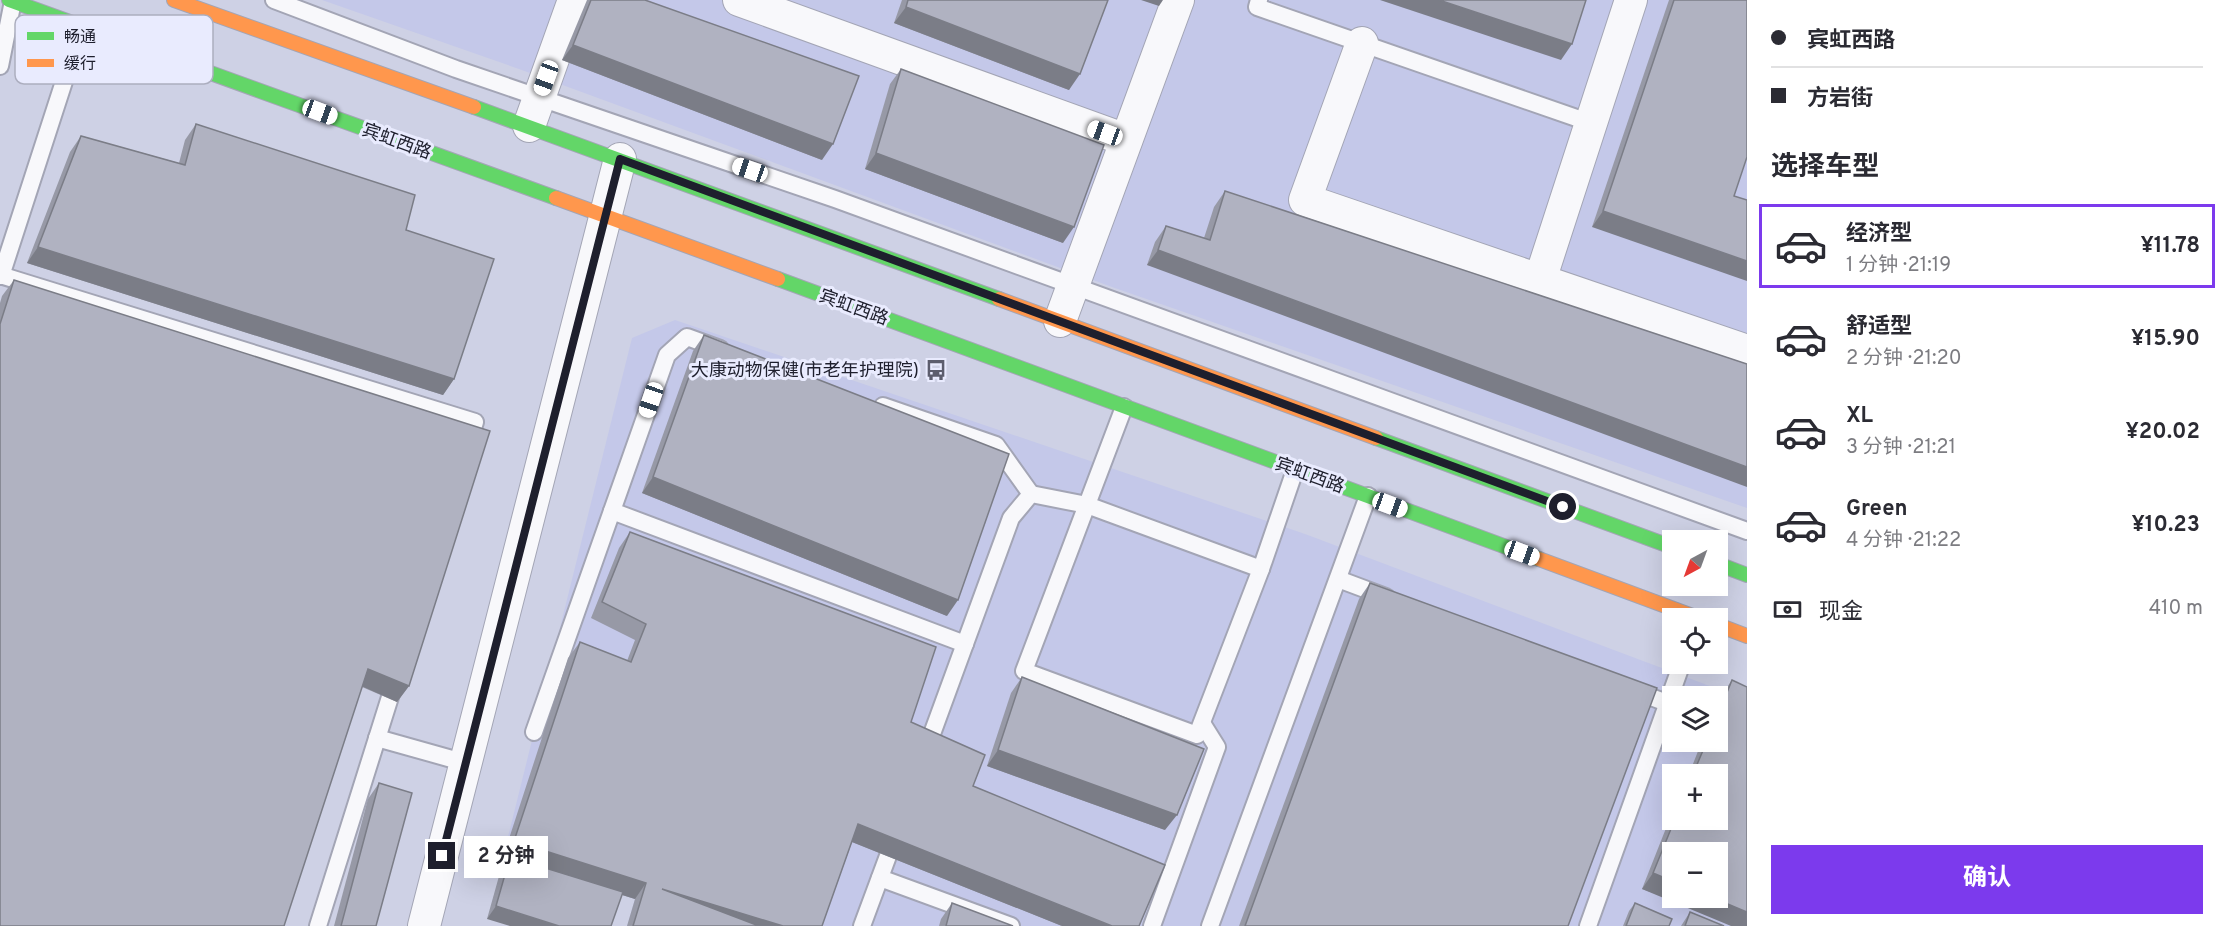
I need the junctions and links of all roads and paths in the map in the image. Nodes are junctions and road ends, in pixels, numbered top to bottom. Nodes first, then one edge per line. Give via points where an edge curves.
1 (174, 0) edge
2 (274, 0) edge
3 (574, 0) edge
4 (739, 0) edge
5 (1178, 0) edge
6 (1259, 0) edge
7 (1630, 0) edge
8 (10, 1) edge
9 (302, 5) edge
10 (49, 15) edge
11 (289, 41) junction
12 (1362, 43) junction
13 (0, 66) edge
14 (213, 74) edge
15 (63, 84) edge
16 (534, 112) junction
17 (1591, 123) junction
18 (1126, 140) junction
19 (620, 159) junction
20 (606, 216) junction
21 (1, 275) edge
22 (1540, 280) junction
23 (1073, 285) junction
24 (1060, 321) junction
25 (1747, 351) edge
26 (732, 353) edge
27 (864, 399) edge
28 (1124, 407) junction
29 (461, 467) edge
30 (1295, 470) junction
31 (1031, 494) junction
32 (1368, 496) junction
33 (1087, 505) junction
34 (612, 511) junction
35 (1747, 531) edge
36 (1662, 544) edge
37 (1728, 568) edge
38 (1261, 569) junction
39 (1747, 575) edge
40 (1338, 579) junction
41 (1404, 604) edge
42 (1671, 608) edge
43 (1728, 629) edge
44 (1747, 636) edge
45 (965, 644) junction
46 (401, 659) edge
47 (1612, 682) edge
48 (1662, 701) edge
49 (1662, 720) edge
50 (1202, 723) junction
51 (534, 732) dead end
52 (377, 738) junction
53 (466, 763) junction
54 (920, 767) edge
55 (900, 822) edge
56 (880, 878) junction
57 (318, 926) edge
58 (424, 926) edge
59 (862, 926) edge
60 (1011, 926) edge
61 (1152, 926) edge
62 (1210, 926) edge
63 (1588, 926) edge

1 - 11 main road
2 - 9 lane
3 - 16 street
4 - 18 street
5 - 18 street
6 - 12 lane via 1257,7
7 - 17 street
8 - 10 main road, 宾虹西路
8 - 13 lane
9 - 11 lane
9 - 16 lane
11 - 16 main road
12 - 17 lane
12 - 22 street via 1305,200
14 - 20 main road, 宾虹西路
15 - 21 lane
16 - 19 main road
16 - 23 lane via 835,199
17 - 22 street
18 - 23 street
19 - 20 street
19 - 24 main road
20 - 28 main road, 宾虹西路
20 - 53 street
21 - 29 lane via 475,422
22 - 25 street
23 - 24 street
23 - 35 lane
24 - 36 main road
26 - 34 lane via 687,338 667,355
27 - 31 lane via 996,446
28 - 30 main road, 宾虹西路
28 - 33 lane
30 - 32 main road, 宾虹西路
30 - 38 lane
31 - 33 lane
31 - 45 lane via 1011,518
32 - 40 lane
32 - 42 main road, 宾虹西路
33 - 38 lane
33 - 50 lane via 1024,671 1197,735
34 - 45 lane
34 - 51 lane
37 - 39 main road
38 - 50 lane
40 - 41 lane
40 - 62 lane
43 - 44 main road
45 - 54 lane
46 - 52 lane
47 - 48 lane
49 - 63 lane
50 - 61 lane via 1217,747
52 - 53 lane
52 - 57 lane
53 - 58 street
55 - 56 lane
56 - 59 lane
56 - 60 lane

